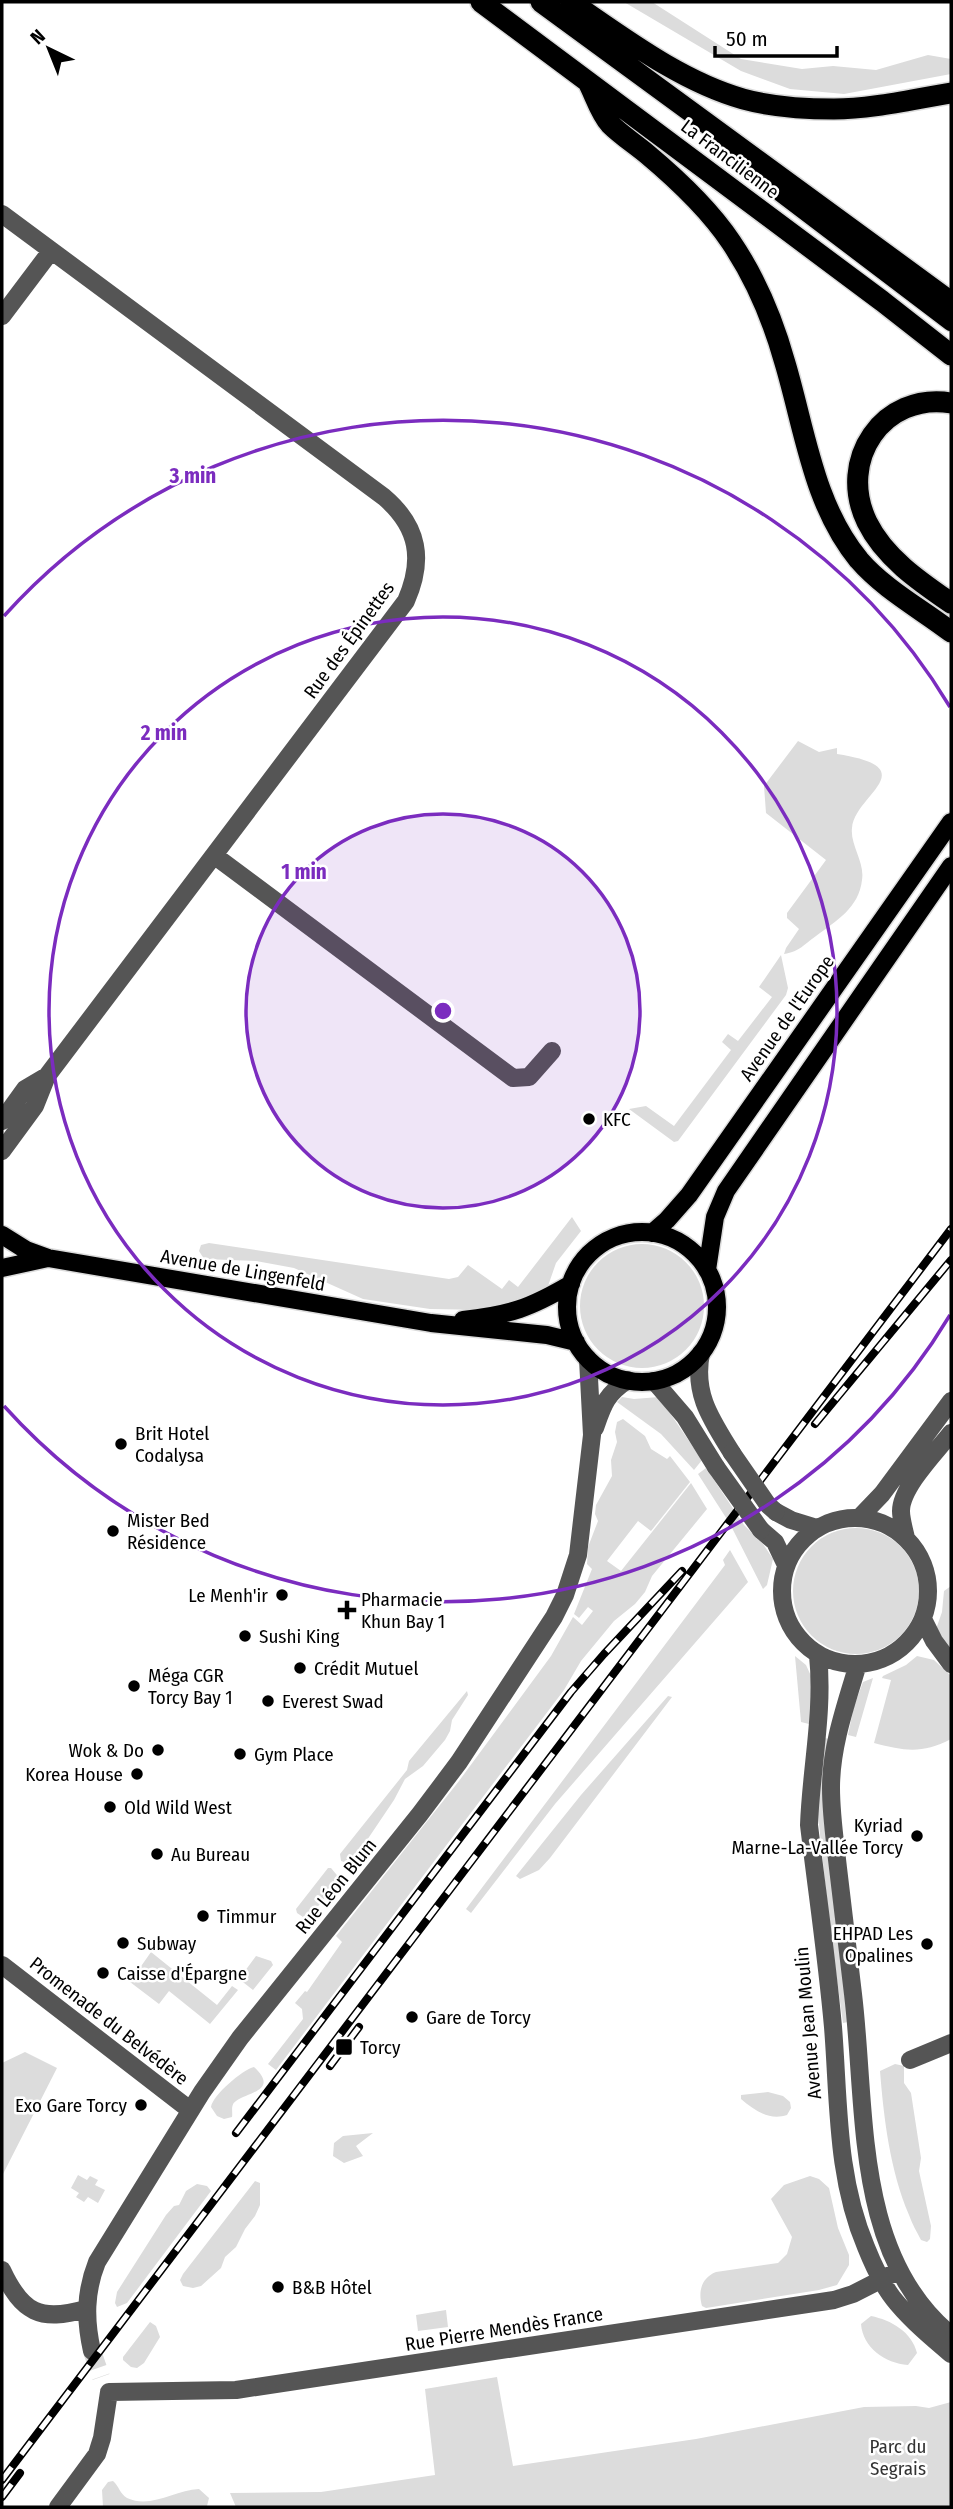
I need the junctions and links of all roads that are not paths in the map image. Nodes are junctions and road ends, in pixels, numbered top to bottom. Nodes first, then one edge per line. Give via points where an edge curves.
1 (481, 2) edge
2 (541, 2) edge
3 (570, 2) edge
4 (588, 82) junction
5 (951, 93) edge
6 (744, 151) junction
7 (2, 214) edge
8 (51, 251) junction
9 (951, 303) edge
10 (2, 316) edge
11 (951, 322) edge
12 (951, 355) edge
13 (951, 402) edge
14 (951, 603) edge
15 (951, 632) edge
16 (951, 822) edge
17 (215, 856) junction
18 (951, 866) edge
19 (552, 1051) dead end
20 (47, 1076) junction
21 (8, 1096) edge
22 (2, 1121) edge
23 (2, 1136) edge
24 (2, 1151) edge
25 (652, 1233) junction
26 (2, 1235) edge
27 (48, 1258) junction
28 (2, 1268) edge
29 (707, 1270) junction
30 (571, 1284) junction
31 (431, 1323) junction
32 (576, 1342) junction
33 (701, 1353) junction
34 (588, 1359) junction
35 (628, 1380) junction
36 (653, 1381) junction
37 (951, 1401) edge
38 (951, 1433) edge
39 (592, 1435) junction
40 (859, 1518) junction
41 (817, 1528) junction
42 (906, 1538) junction
43 (786, 1565) junction
44 (923, 1619) junction
45 (905, 1644) junction
46 (818, 1655) junction
47 (949, 1661) edge
48 (858, 1664) junction
49 (2, 1965) edge
50 (951, 2043) edge
51 (910, 2060) dead end
52 (190, 2110) junction
53 (2, 2270) edge
54 (898, 2271) junction
55 (881, 2280) junction
56 (86, 2309) junction
57 (951, 2335) edge
58 (92, 2351) tunnel mouth
59 (951, 2354) edge
60 (58, 2507) edge

1 - 4 highway, La Francilienne
2 - 6 highway, La Francilienne
3 - 5 highway via 662,62 746,100 836,109
4 - 12 highway, La Francilienne
4 - 15 highway via 609,122 705,209 752,276 785,361 821,495 845,541 875,575
6 - 9 highway, La Francilienne
6 - 11 main road via 761,178
7 - 8 street, Rue des Épinettes
8 - 10 street
8 - 17 street, Rue des Épinettes via 384,497 413,537 416,570 406,601
13 - 14 highway via 925,402 895,412 878,426 859,461 858,480 865,519 873,533 905,568
16 - 25 main road, Avenue de l'Europe via 689,1195
17 - 19 street via 513,1078 529,1077
17 - 20 street, Rue des Épinettes
18 - 29 main road via 726,1191 715,1217
20 - 21 street, Rue des Épinettes
20 - 24 street, Rue des Épinettes via 35,1106
21 - 22 street, Rue des Épinettes
21 - 23 street via 19,1110
25 - 29 main road via 684,1245
25 - 30 main road via 618,1237 598,1247
26 - 27 main road, Avenue de Lingenfeld
27 - 28 main road, Avenue de Lingenfeld
27 - 31 main road, Avenue de Lingenfeld
29 - 33 main road via 716,1312
30 - 31 main road, Avenue de Lingenfeld via 514,1312
30 - 32 main road via 568,1314
31 - 32 main road, Avenue de Lingenfeld
32 - 34 main road
33 - 36 main road via 680,1371
33 - 41 street, bridge via 698,1387 732,1453 768,1505
34 - 35 main road via 606,1373
34 - 39 street, Rue Léon Blum
35 - 36 main road
35 - 39 street, Rue Léon Blum via 605,1400
36 - 43 street, bridge via 685,1417 761,1530 775,1542
37 - 40 street
38 - 42 street via 903,1500
39 - 52 street, Rue Léon Blum via 578,1555 554,1617 459,1762 240,2038
40 - 41 street
40 - 42 street via 884,1523
41 - 43 street via 799,1544
42 - 44 street via 927,1576
43 - 46 street via 782,1585 786,1617
44 - 45 street
44 - 47 street
45 - 47 street
45 - 48 street via 886,1657
46 - 48 street
46 - 55 street, Avenue Jean Moulin via 822,1685 809,1825 833,2028 838,2124 854,2216
48 - 54 street via 834,1759 832,1815 869,2174 879,2220
49 - 52 street, Promenade du Belvédère
50 - 51 street
52 - 56 street, Rue Léon Blum via 97,2262
53 - 56 street via 19,2299 35,2311 64,2315
54 - 55 street, Rue Pierre Mendès France
54 - 57 street via 920,2305
55 - 59 street, Avenue Jean Moulin via 911,2318
55 - 60 street, Rue Pierre Mendès France via 834,2300 236,2390 105,2385 103,2438 97,2454
56 - 58 street, Rue Léon Blum

